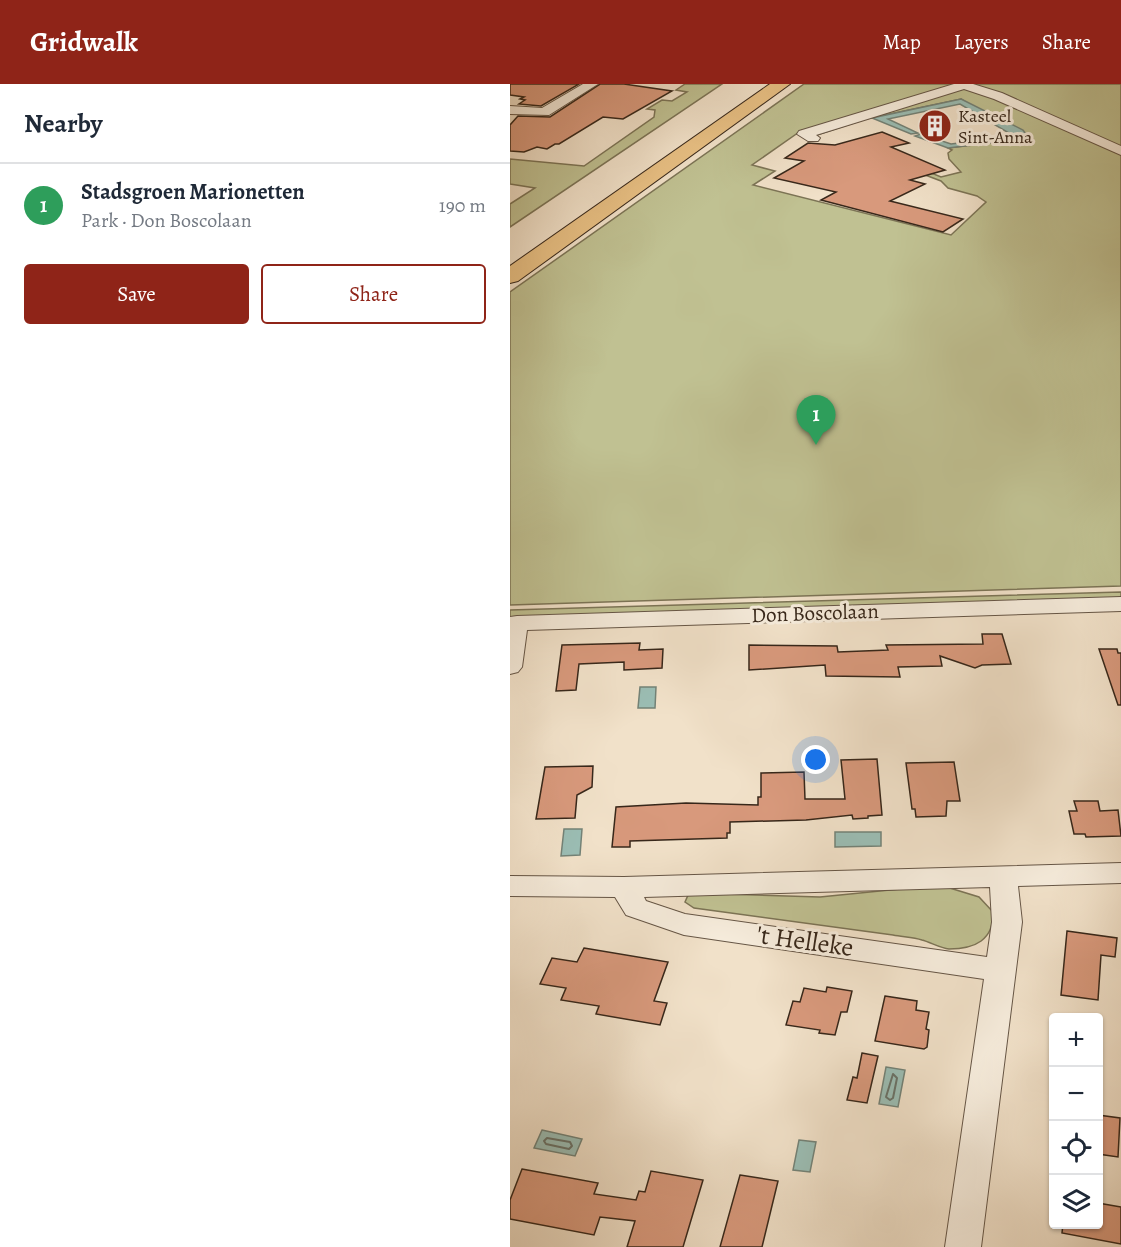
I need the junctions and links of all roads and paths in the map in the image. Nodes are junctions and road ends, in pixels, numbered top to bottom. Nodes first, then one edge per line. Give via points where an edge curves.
1 (592, 84) edge
2 (752, 84) edge
3 (781, 84) edge
4 (963, 85) edge
5 (510, 110) edge
6 (813, 138) dead end
7 (1117, 146) edge
8 (549, 225) dead end
9 (510, 276) edge
10 (1121, 604) edge
11 (513, 623) edge
12 (510, 667) edge
13 (1121, 873) edge
14 (1003, 875) junction
15 (510, 886) edge
16 (624, 887) junction
17 (1000, 970) junction
18 (963, 1247) edge

1 - 5 street via 544,112
2 - 8 highway
3 - 9 highway
4 - 6 street via 804,134
4 - 7 street
10 - 11 street, Don Boscolaan
11 - 12 street
13 - 14 street
14 - 16 street
14 - 17 street via 1007,922
15 - 16 street
16 - 17 street, 't Helleke via 636,908 684,924
17 - 18 street

